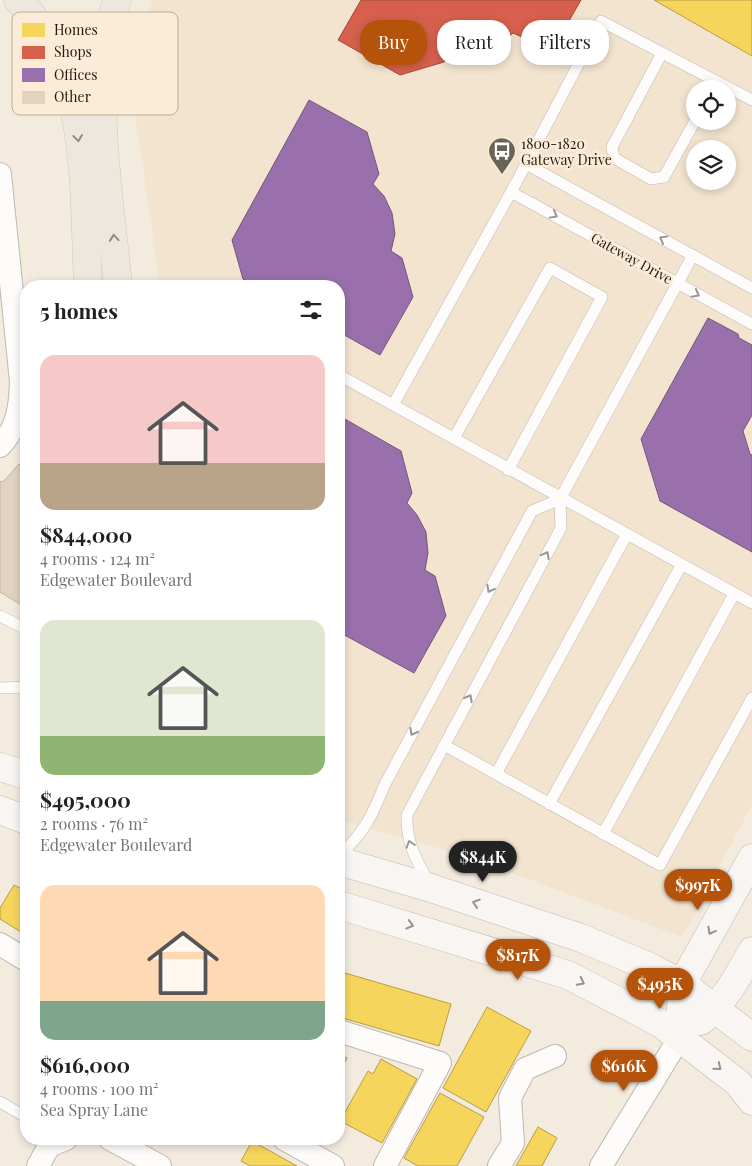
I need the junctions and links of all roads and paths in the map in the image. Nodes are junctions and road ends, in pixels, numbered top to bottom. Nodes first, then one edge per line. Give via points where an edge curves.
1 (18, 0) edge
2 (27, 12) edge
3 (662, 53) junction
4 (707, 80) edge
5 (736, 94) edge
6 (752, 100) edge
7 (74, 115) edge
8 (104, 115) edge
9 (690, 130) edge
10 (526, 164) junction
11 (0, 174) edge
12 (511, 192) junction
13 (693, 256) junction
14 (5, 273) edge
15 (88, 280) edge
16 (117, 280) edge
17 (678, 284) junction
18 (752, 288) edge
19 (752, 324) edge
20 (345, 378) edge
21 (393, 405) junction
22 (454, 438) junction
23 (0, 446) edge
24 (508, 470) junction
25 (560, 498) junction
26 (627, 534) junction
27 (682, 564) junction
28 (734, 594) junction
29 (752, 603) edge
30 (0, 616) edge
31 (20, 626) edge
32 (20, 687) edge
33 (0, 688) edge
34 (752, 698) edge
35 (444, 744) junction
36 (0, 766) edge
37 (20, 774) edge
38 (496, 774) junction
39 (549, 804) junction
40 (0, 810) edge
41 (20, 818) edge
42 (603, 834) junction
43 (345, 850) edge
44 (752, 858) edge
45 (345, 863) edge
46 (431, 888) junction
47 (345, 906) edge
48 (0, 944) edge
49 (752, 951) edge
50 (20, 956) edge
51 (682, 984) junction
52 (716, 1009) junction
53 (345, 1033) edge
54 (680, 1037) junction
55 (752, 1037) edge
56 (555, 1056) dead end
57 (752, 1101) edge
58 (0, 1102) edge
59 (20, 1113) edge
60 (51, 1145) edge
61 (121, 1145) edge
62 (295, 1145) edge
63 (38, 1166) edge
64 (160, 1166) edge
65 (333, 1166) edge
66 (385, 1166) edge
67 (499, 1166) edge
68 (601, 1166) edge

1 -> 2 highway
3 - 4 lane
3 - 9 lane via 612,147 614,158 651,179 664,176
3 - 10 lane via 602,21
5 - 6 lane
7 -> 15 highway via 81,164
16 -> 8 highway
10 - 12 lane
13 -> 10 lane
11 - 14 street
12 -> 17 lane, Gateway Drive
12 - 21 lane
13 - 17 lane
13 - 18 lane
14 - 23 street via 20,382 20,410 11,435
17 -> 19 lane, Gateway Drive
17 - 25 lane
20 - 21 lane
21 - 22 lane
22 - 24 lane
22 - 24 lane via 550,268 602,297
24 - 25 lane
25 - 26 lane
35 -> 25 lane via 561,528
25 -> 43 lane via 532,511 385,784 369,821 360,836
26 - 27 lane
26 - 38 lane
27 - 28 lane
27 - 39 lane
28 - 29 lane
28 - 42 lane
30 - 31 lane
32 - 33 lane
34 - 42 lane via 660,864
35 - 38 lane
46 -> 35 lane via 410,849 407,815
36 - 37 main road
38 - 39 lane
39 - 42 lane
40 - 41 main road
44 -> 51 main road
45 - 46 main road
51 -> 46 main road via 582,938
47 -> 54 main road via 568,975 637,1010
48 - 50 street
49 - 52 main road
51 - 52 main road
51 - 54 main road
52 - 54 main road
52 - 55 main road
53 - 66 street via 440,1063
54 -> 57 main road via 738,1083
54 - 68 street
56 - 67 street via 525,1069 510,1098 513,1143
58 - 59 lane
60 - 63 street
61 - 64 street
62 - 65 street

